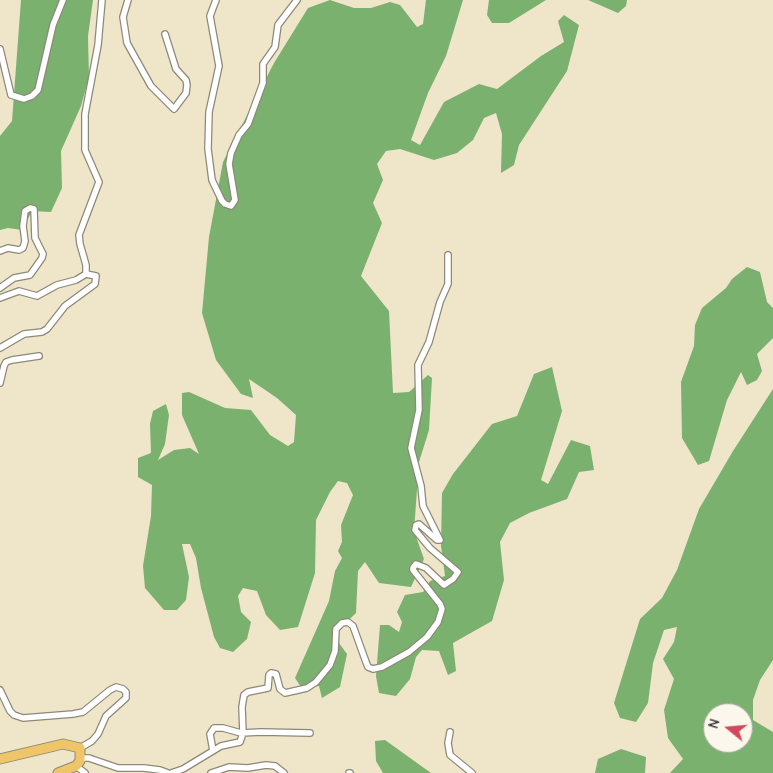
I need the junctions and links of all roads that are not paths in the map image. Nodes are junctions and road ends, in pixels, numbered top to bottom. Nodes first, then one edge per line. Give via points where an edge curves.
1 (63, 0) edge
2 (102, 0) edge
3 (128, 0) edge
4 (216, 0) edge
5 (297, 0) edge
6 (165, 34) dead end
7 (0, 49) edge
8 (0, 251) edge
9 (448, 255) dead end
10 (86, 274) junction
11 (0, 288) edge
12 (0, 298) edge
13 (0, 348) edge
14 (39, 356) dead end
15 (0, 383) edge
16 (0, 690) edge
17 (450, 732) dead end
18 (243, 733) junction
19 (310, 733) dead end
20 (80, 748) junction
21 (213, 750) junction
22 (0, 759) edge
23 (78, 763) junction
24 (58, 773) edge
25 (85, 773) edge
26 (169, 773) edge
27 (211, 773) edge
28 (284, 773) edge
29 (472, 773) edge

1 - 7 street via 53,25 38,90 32,96 24,99 11,95
2 - 10 street via 98,45 85,114 85,146 99,182 79,235
3 - 6 street via 123,17 127,43 151,86 174,109 186,93 187,85 174,66
4 - 5 street via 210,16 219,66 210,108 208,145 212,180 222,200 231,206 235,200 231,153 238,135 248,124 263,84 263,64 275,49 278,25
8 - 11 street via 23,248 25,211 34,209 35,238 42,258 30,274 14,278
9 - 18 street via 448,284 418,365 420,407 411,448 423,506 440,540 419,524 415,530 458,572 444,585 426,568 418,564 413,568 440,604 442,609 438,622 427,637 409,652 373,669 368,667 353,626 348,622 342,623 336,629 335,651 330,664 316,682 307,688 285,692 280,689 276,674 271,672 268,688 246,693 242,699
10 - 12 street via 37,296 19,291
10 - 13 street via 96,276 95,284 65,306 47,329 24,334
14 - 15 street via 6,362
16 - 20 street via 10,711 23,718 83,712 110,690 122,688 126,698 106,716 92,741
17 - 29 street via 450,755
18 - 19 street
18 - 21 street via 240,742
18 - 21 street via 212,729
20 - 22 highway via 63,744
20 - 23 highway
21 - 26 street via 183,769
23 - 24 highway
23 - 25 street
23 - 26 street via 89,758 118,768 144,768
27 - 28 street via 230,767 266,765

